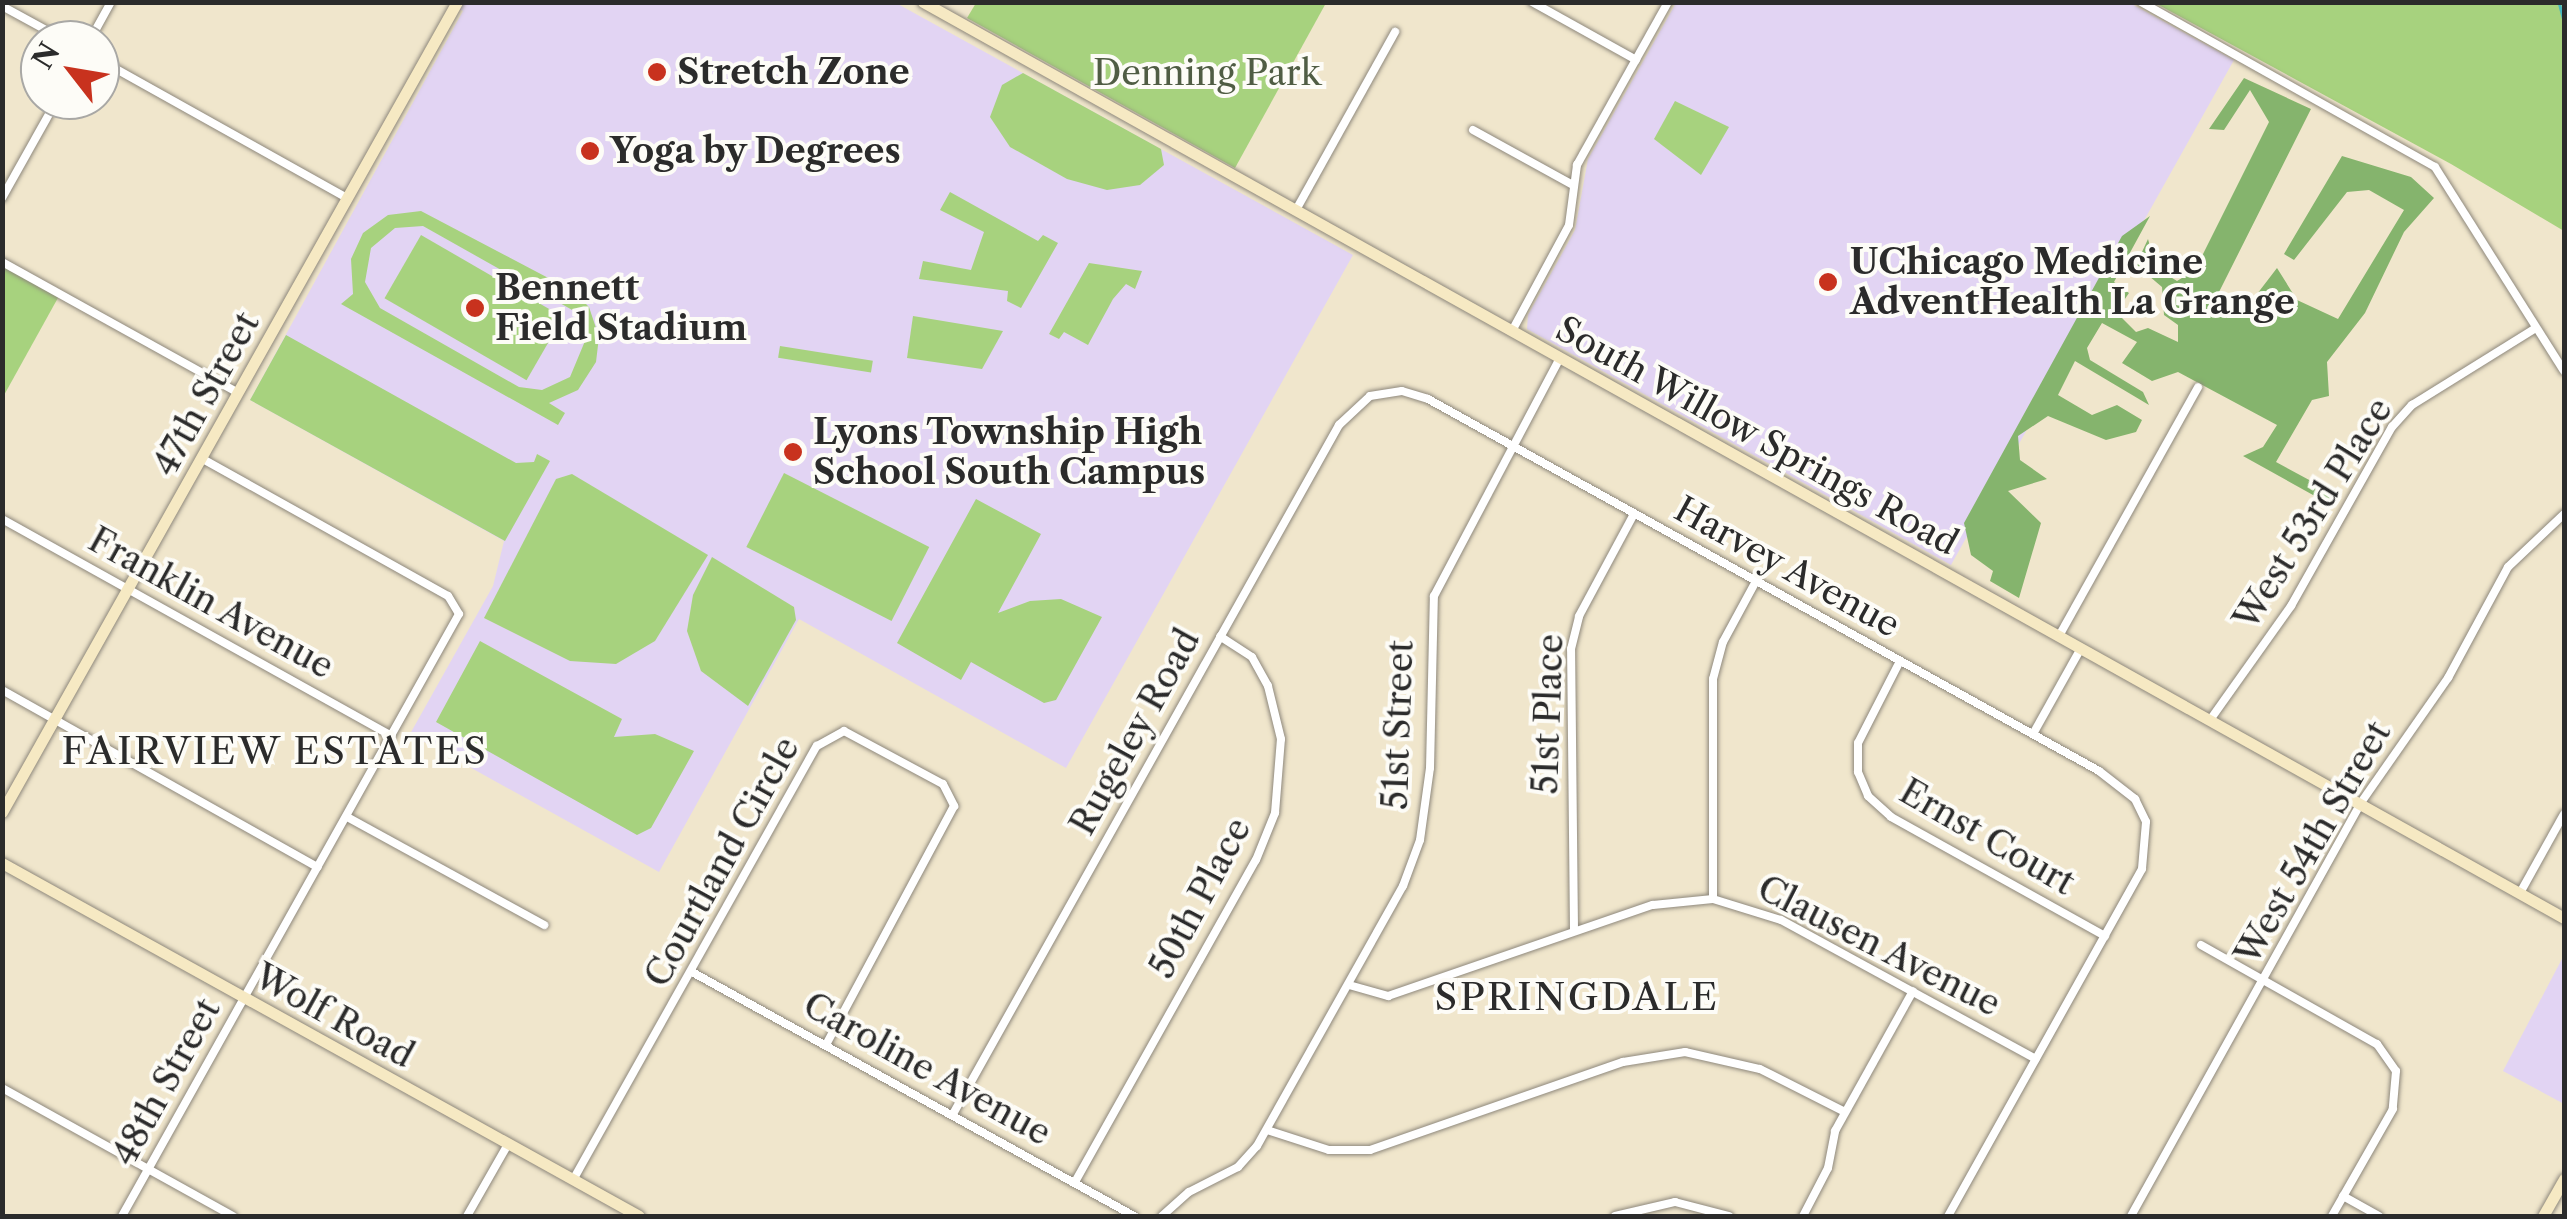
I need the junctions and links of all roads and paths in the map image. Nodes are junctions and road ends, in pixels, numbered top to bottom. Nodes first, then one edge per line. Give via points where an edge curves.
1 (923, 2) edge
2 (1532, 2) edge
3 (1668, 2) edge
4 (2142, 2) edge
5 (457, 3) edge
6 (2, 6) edge
7 (28, 20) edge
8 (1395, 32) dead end
9 (1636, 60) junction
10 (120, 71) edge
11 (45, 120) edge
12 (1473, 130) dead end
13 (1573, 186) junction
14 (2, 198) edge
15 (347, 198) junction
16 (1296, 210) junction
17 (2, 262) edge
18 (2534, 329) junction
19 (1512, 331) junction
20 (1560, 358) junction
21 (2564, 371) edge
22 (2198, 387) dead end
23 (1382, 392) joint
24 (238, 393) junction
25 (1511, 446) junction
26 (201, 458) junction
27 (1634, 514) junction
28 (2564, 514) edge
29 (2, 518) edge
30 (1756, 582) junction
31 (128, 589) junction
32 (1220, 636) junction
33 (2059, 636) junction
34 (2081, 648) junction
35 (1900, 662) junction
36 (2, 690) edge
37 (55, 719) junction
38 (2210, 720) junction
39 (2033, 734) junction
40 (392, 736) junction
41 (2360, 804) junction
42 (2, 812) edge
43 (2564, 814) edge
44 (347, 817) junction
45 (2, 863) edge
46 (318, 867) junction
47 (2520, 893) junction
48 (1713, 899) junction
49 (2564, 918) edge
50 (544, 925) dead end
51 (1574, 929) junction
52 (2106, 936) junction
53 (2201, 945) dead end
54 (692, 972) junction
55 (2263, 981) junction
56 (1349, 986) junction
57 (1913, 991) junction
58 (245, 998) junction
59 (826, 1045) junction
60 (2036, 1059) junction
61 (2, 1088) edge
62 (1846, 1112) junction
63 (953, 1114) junction
64 (1267, 1130) junction
65 (508, 1144) junction
66 (148, 1170) junction
67 (2564, 1178) edge
68 (574, 1180) junction
69 (1075, 1182) junction
70 (2343, 1196) junction
71 (122, 1216) edge
72 (233, 1216) edge
73 (468, 1216) edge
74 (640, 1216) edge
75 (1134, 1216) edge
76 (1162, 1216) edge
77 (1615, 1216) edge
78 (1729, 1216) edge
79 (1803, 1216) edge
80 (1948, 1216) edge
81 (2131, 1216) edge
82 (2332, 1216) edge
83 (2379, 1216) edge
84 (2544, 1216) edge

1 - 16 street, South Willow Springs Road
2 - 9 street
3 - 9 street
4 - 18 street via 2435,167
5 - 15 street, 47th Street
6 - 7 street
8 - 16 street
9 - 13 street via 1577,165
10 - 15 street
11 - 14 street
12 - 13 street
13 - 19 street via 1569,226
15 - 24 street, 47th Street
16 - 19 street, South Willow Springs Road
17 - 24 street
18 - 21 street
18 - 38 street, West 53rd Place via 2412,406 2392,427 2291,606
19 - 20 street, South Willow Springs Road
20 - 25 street, 51st Street
20 - 33 street, South Willow Springs Road
22 - 33 street
23 - 25 street, Harvey Avenue via 1415,394
23 - 32 street, Rugeley Road via 1339,425
24 - 26 street, 47th Street
25 - 27 street, Harvey Avenue
25 - 56 street, 51st Street via 1434,596 1430,768 1420,840
26 - 31 street, 47th Street
26 - 40 street, 48th Street via 459,608
27 - 30 street, Harvey Avenue
27 - 51 street, 51st Place via 1588,599 1571,649
28 - 41 street, West 54th Street via 2508,567 2448,678
29 - 31 street, Franklin Avenue
30 - 35 street, Harvey Avenue
30 - 48 street via 1724,642 1712,690
31 - 37 street, 47th Street
31 - 40 street, Franklin Avenue
32 - 63 street, Rugeley Road
32 - 69 street, 50th Place via 1252,657 1272,698 1280,739 1275,813 1256,860
33 - 34 street, South Willow Springs Road
34 - 38 street, South Willow Springs Road
34 - 39 street
35 - 39 street, Harvey Avenue
35 - 52 street, Ernst Court via 1858,744 1858,772 1868,796 1891,817
36 - 37 street
37 - 42 street, 47th Street
37 - 46 street
38 - 41 street, South Willow Springs Road
39 - 52 street, Harvey Avenue via 2125,788 2146,822 2142,868
40 - 44 street, 48th Street
41 - 47 street, South Willow Springs Road
41 - 55 street, West 54th Street
43 - 47 street
44 - 46 street, 48th Street
44 - 50 street
45 - 58 street, Wolf Road
46 - 58 street, 48th Street
47 - 49 street, South Willow Springs Road
48 - 51 street, Clausen Avenue via 1653,905
48 - 57 street, Clausen Avenue via 1782,920
51 - 56 street, Clausen Avenue via 1388,996
52 - 60 street
53 - 55 street
54 - 59 street, Caroline Avenue
54 - 59 street, Courtland Circle via 817,746 836,731 853,734 942,784 954,806
54 - 68 street, Courtland Circle
55 - 70 street via 2377,1044 2396,1071 2393,1109
55 - 81 street, West 54th Street
56 - 64 street, 51st Street
57 - 60 street, Clausen Avenue
57 - 62 street
58 - 65 street, Wolf Road
58 - 66 street, 48th Street
59 - 63 street, Caroline Avenue
60 - 80 street
61 - 66 street
62 - 64 street via 1760,1068 1685,1052 1623,1062 1370,1150 1330,1150
62 - 79 street
63 - 69 street, Caroline Avenue
64 - 76 street, 51st Street via 1238,1167 1189,1192
65 - 68 street, Wolf Road
65 - 73 street
66 - 71 street, 48th Street
66 - 72 street
67 - 84 street
68 - 74 street, Wolf Road
69 - 75 street, Caroline Avenue
70 - 82 street
70 - 83 street
77 - 78 street via 1674,1202

